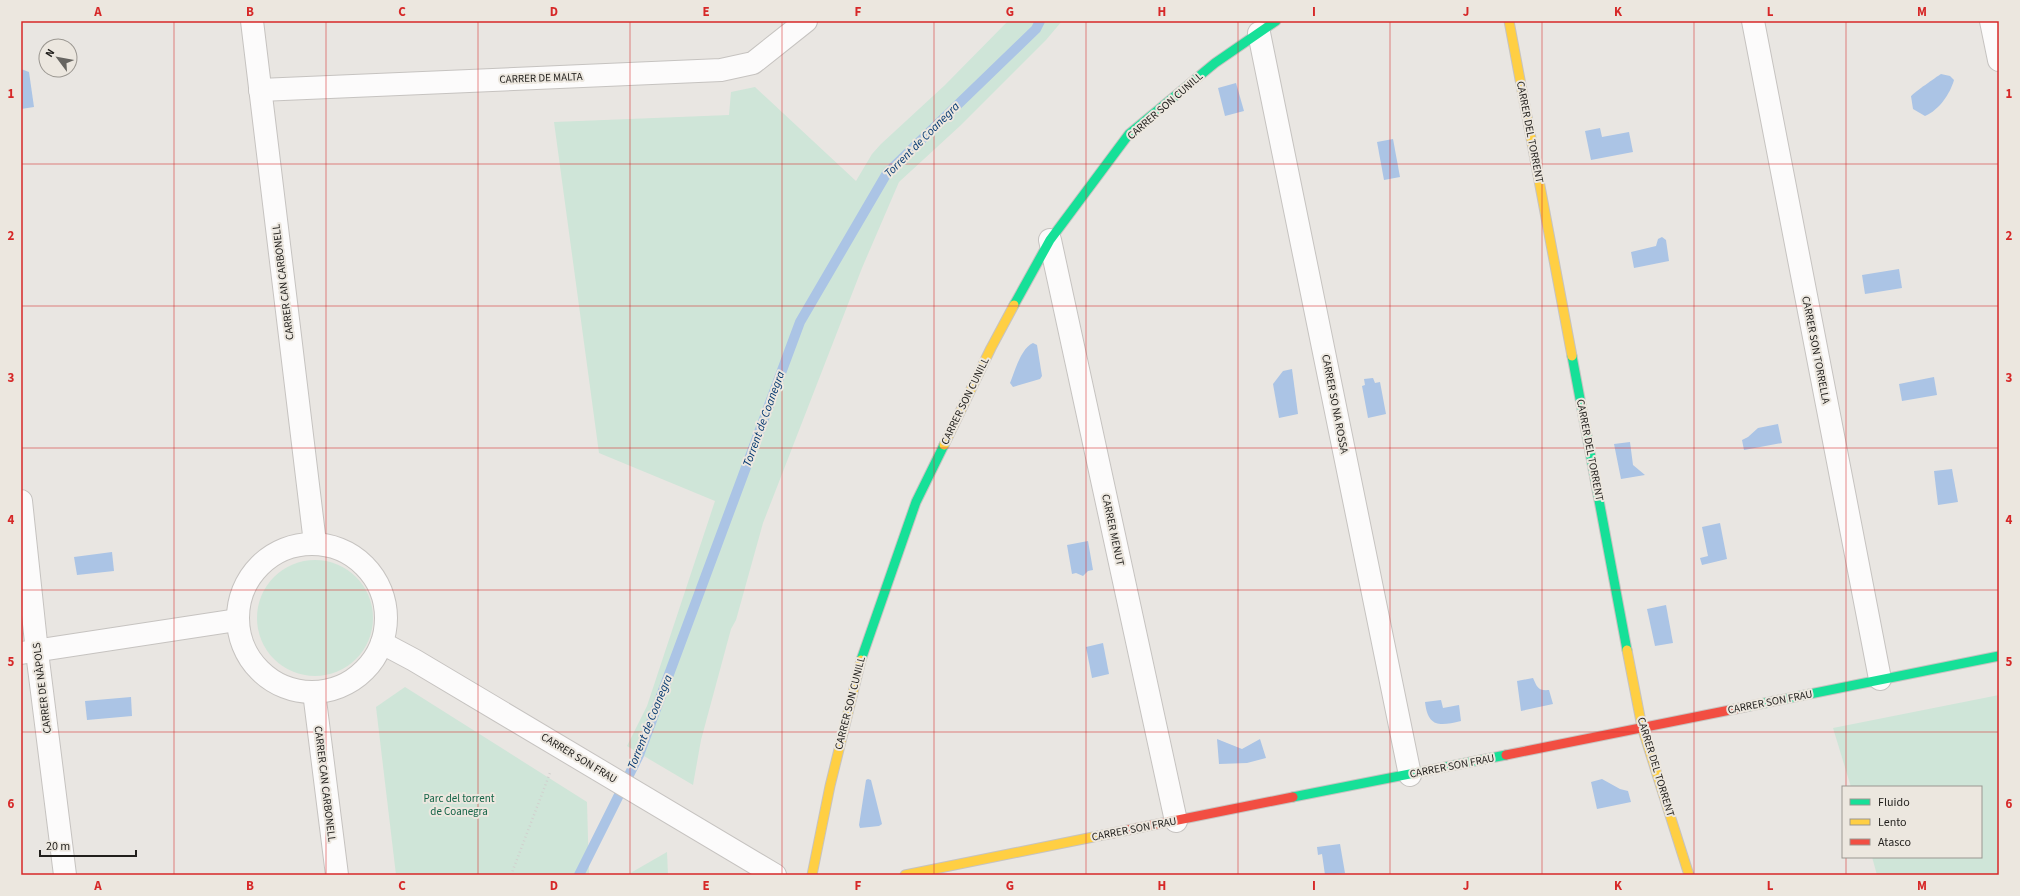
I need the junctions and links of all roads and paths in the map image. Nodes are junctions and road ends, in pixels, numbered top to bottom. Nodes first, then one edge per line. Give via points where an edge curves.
1 (252, 21) edge
2 (806, 21) edge
3 (1509, 21) edge
4 (1753, 21) edge
5 (1991, 21) edge
6 (1268, 27) edge
7 (1999, 60) edge
8 (260, 90) junction
9 (1050, 240) junction
10 (21, 502) edge
11 (315, 543) junction
12 (238, 620) junction
13 (382, 643) junction
14 (29, 652) edge
15 (1999, 656) edge
16 (1880, 679) junction
17 (314, 692) junction
18 (1642, 727) junction
19 (550, 771) dead end
20 (1410, 775) junction
21 (1176, 821) junction
22 (65, 875) edge
23 (336, 875) edge
24 (511, 875) edge
25 (775, 875) edge
26 (812, 875) edge
27 (905, 875) edge
28 (1689, 875) edge

1 - 8 street, CARRER CAN CARBONELL
2 - 8 street, CARRER DE MALTA via 753,63 721,70
3 - 18 street, CARRER DEL TORRENT
4 - 16 street, CARRER SON TORRELLA
5 - 7 street
6 - 9 street, CARRER SON CUNILL via 1215,63 1129,134
6 - 20 street, CARRER SO NA ROSSA
8 - 11 street, CARRER CAN CARBONELL
9 - 21 street, CARRER MENUT
9 - 26 street, CARRER SON CUNILL via 991,348 916,502 859,666
10 - 14 street, CARRER DE NÀPOLS
11 - 12 street via 291,546 269,557 252,574 241,596
11 - 13 street via 338,548 358,559 374,576 384,597 387,620
12 - 14 street
12 - 17 street via 241,643 258,669 291,690
13 - 17 street via 372,663 355,678 336,689
13 - 25 street, CARRER SON FRAU
14 - 22 street, CARRER DE NÀPOLS
15 - 16 street, CARRER SON FRAU
16 - 18 street, CARRER SON FRAU
17 - 23 street, CARRER CAN CARBONELL
18 - 20 street, CARRER SON FRAU
18 - 28 street, CARRER DEL TORRENT
19 - 24 path
20 - 21 street, CARRER SON FRAU
21 - 27 street, CARRER SON FRAU

